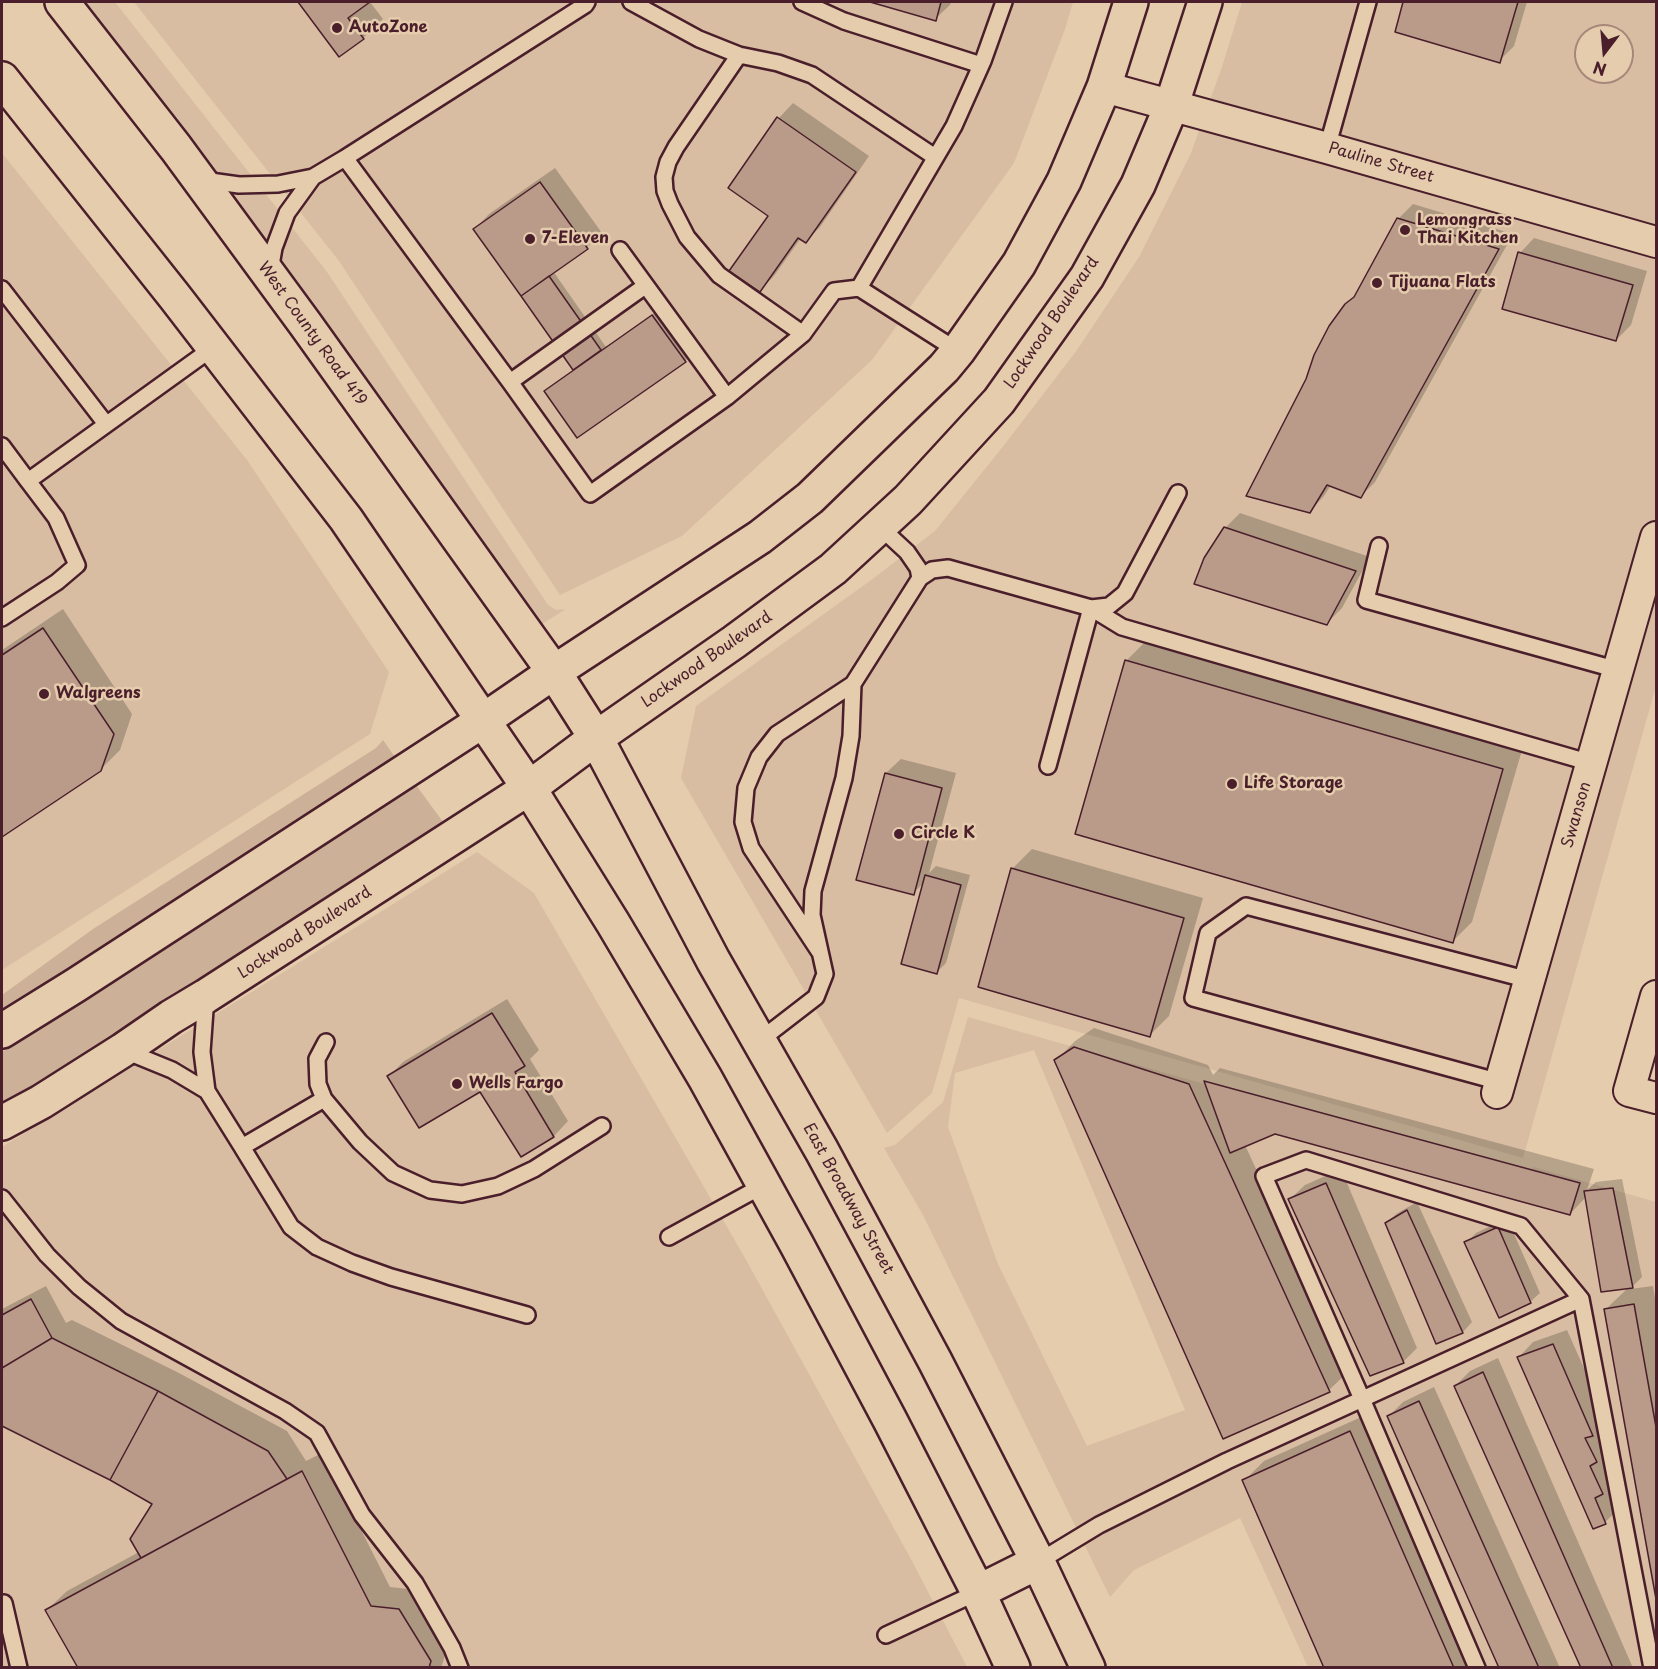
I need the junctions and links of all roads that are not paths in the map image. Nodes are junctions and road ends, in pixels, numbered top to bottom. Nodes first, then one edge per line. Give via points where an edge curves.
1 (62, 2) edge
2 (587, 2) edge
3 (631, 2) edge
4 (802, 2) edge
5 (1004, 2) edge
6 (1131, 2) edge
7 (1205, 2) edge
8 (1368, 2) edge
9 (739, 55) junction
10 (981, 65) junction
11 (2, 79) edge
12 (1104, 87) junction
13 (1170, 106) junction
14 (1327, 148) junction
15 (935, 157) junction
16 (345, 158) junction
17 (313, 177) junction
18 (200, 180) junction
19 (1656, 242) edge
20 (620, 250) dead end
21 (269, 275) junction
22 (645, 286) junction
23 (858, 288) junction
24 (2, 289) edge
25 (803, 334) junction
26 (214, 347) junction
27 (958, 351) junction
28 (510, 382) junction
29 (728, 397) junction
30 (106, 424) junction
31 (2, 447) edge
32 (28, 481) junction
33 (1178, 493) dead end
34 (879, 526) junction
35 (1656, 537) edge
36 (1379, 546) dead end
37 (920, 578) junction
38 (1091, 608) junction
39 (2, 618) edge
40 (1618, 670) junction
41 (554, 672) junction
42 (853, 684) junction
43 (484, 720) junction
44 (596, 738) junction
45 (1592, 763) junction
46 (1048, 766) dead end
47 (529, 788) junction
48 (805, 917) junction
49 (1529, 980) junction
50 (206, 996) junction
51 (1656, 996) edge
52 (2, 1031) edge
53 (759, 1041) junction
54 (326, 1042) dead end
55 (123, 1050) junction
56 (1499, 1087) joint
57 (207, 1091) junction
58 (1656, 1098) edge
59 (324, 1099) junction
60 (2, 1123) edge
61 (602, 1126) dead end
62 (242, 1147) junction
63 (764, 1185) junction
64 (2, 1198) edge
65 (669, 1237) dead end
66 (1581, 1299) junction
67 (527, 1315) dead end
68 (1362, 1399) junction
69 (1038, 1562) junction
70 (978, 1592) junction
71 (4, 1604) dead end
72 (886, 1635) dead end
73 (20, 1668) edge
74 (460, 1668) edge
75 (1013, 1668) edge
76 (1088, 1668) edge
77 (1477, 1668) edge
78 (1652, 1668) edge

1 - 18 main road, West County Road 419
2 - 16 lane
3 - 9 lane via 699,39
4 - 10 lane via 844,21
5 - 10 lane
6 - 12 main road
7 - 13 main road, Lockwood Boulevard
8 - 14 lane
9 - 15 lane via 812,75
9 - 25 lane via 676,147 664,177 665,191 687,237 719,275
10 - 15 lane via 954,126
11 - 26 main road
12 - 13 street, Pauline Street
12 - 27 main road via 1065,181 1024,254
13 - 14 street, Pauline Street
13 - 34 main road, Lockwood Boulevard via 1138,185 1087,277 999,401
14 - 19 street, Pauline Street
15 - 23 lane
16 - 17 lane
16 - 28 lane
17 - 18 lane via 243,185
17 - 21 lane via 287,213
18 - 21 main road, West County Road 419
20 - 22 lane
21 - 41 main road, West County Road 419
22 - 28 lane
22 - 29 lane
23 - 25 lane via 834,291
23 - 27 lane
24 - 30 lane
25 - 29 lane
26 - 30 lane
26 - 43 main road via 346,519
27 - 41 main road via 810,498 760,537
28 - 29 lane via 590,494
30 - 32 lane
31 - 32 lane
32 - 39 lane via 56,518 77,565
33 - 38 lane via 1125,593 1109,606
34 - 37 lane via 907,552
34 - 44 main road, Lockwood Boulevard via 833,569
35 - 40 street, Swanson
36 - 40 lane via 1366,600
37 - 38 lane via 932,570 948,567
37 - 42 lane
38 - 45 lane via 1122,627
38 - 46 lane
40 - 45 street, Swanson
41 - 43 main road
41 - 44 main road, West County Road 419
42 - 48 lane via 844,778
42 - 48 lane via 777,734 759,757 746,788 743,822 751,848
43 - 47 main road
43 - 52 main road
44 - 47 main road, Lockwood Boulevard
44 - 53 main road, East Broadway Street
45 - 49 street, Swanson
47 - 50 main road, Lockwood Boulevard
47 - 63 main road via 699,1067
48 - 53 lane via 825,974 816,997
49 - 56 street, Swanson
49 - 56 lane via 1246,906 1208,933 1193,998
50 - 55 main road, Lockwood Boulevard
50 - 57 lane via 202,1052
51 - 58 street via 1629,1091
53 - 69 main road, East Broadway Street via 935,1361
54 - 59 lane via 317,1059 318,1084
55 - 57 lane via 172,1070
55 - 60 main road, Lockwood Boulevard
57 - 62 lane
59 - 61 lane via 393,1173 430,1190 462,1194 498,1186 525,1173
59 - 62 lane
62 - 67 lane via 291,1227 317,1247 391,1277
63 - 65 lane
63 - 70 main road
64 - 74 lane via 47,1255 121,1321 317,1432 362,1515 415,1583
66 - 68 lane
66 - 68 lane via 1521,1226 1306,1160 1264,1176
66 - 78 lane
68 - 69 lane via 1110,1519
68 - 77 lane
69 - 70 main road
69 - 76 main road, East Broadway Street
70 - 72 lane
70 - 75 main road
71 - 73 lane

